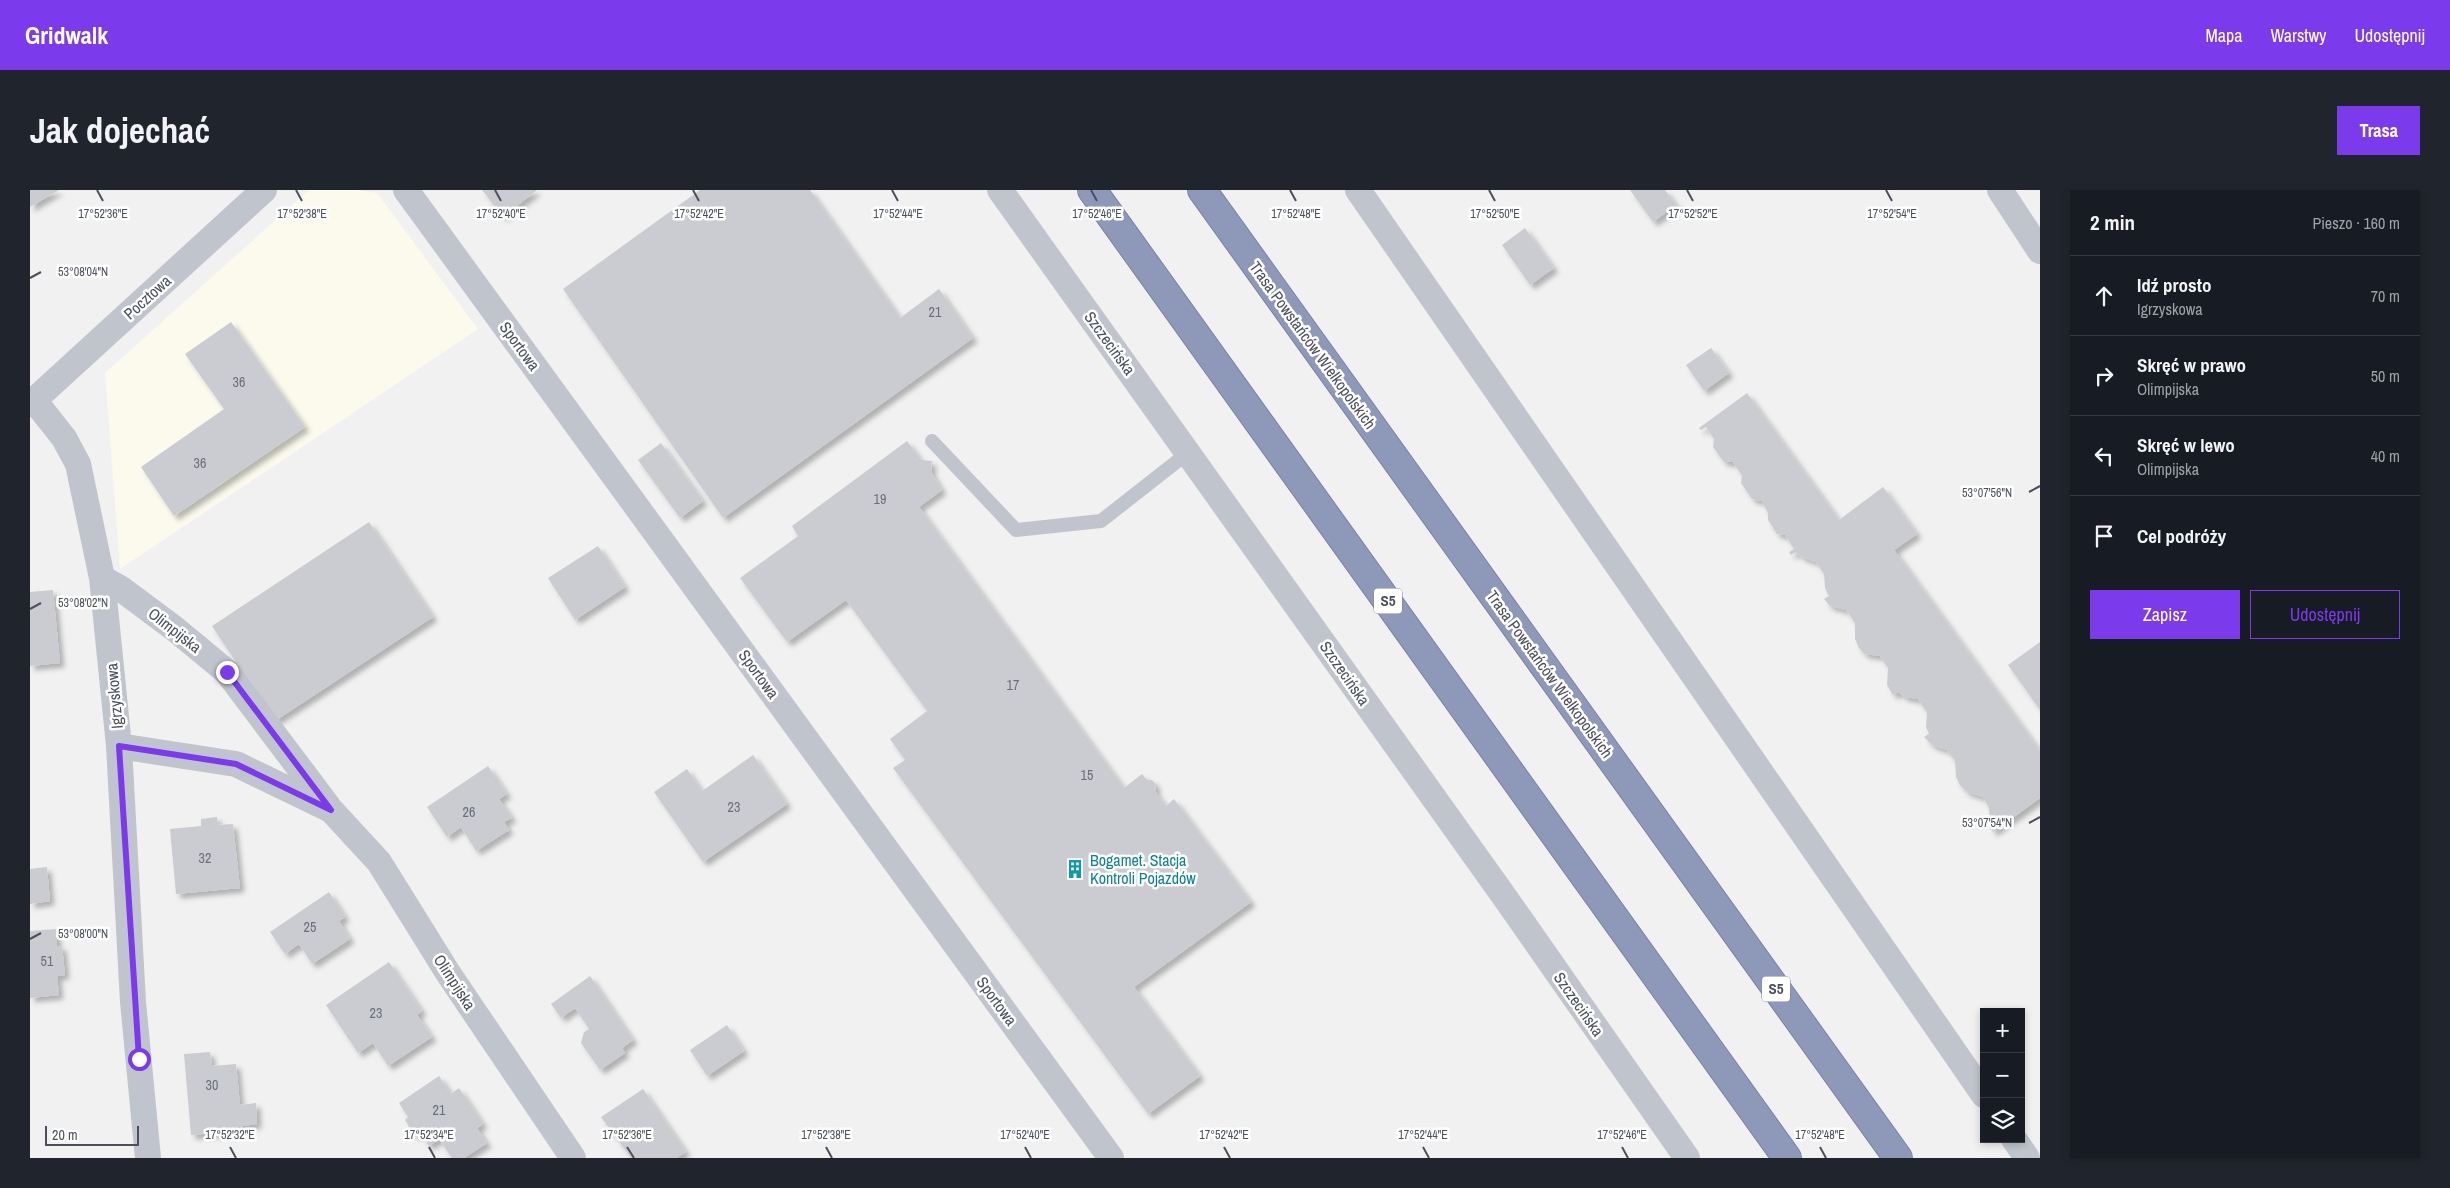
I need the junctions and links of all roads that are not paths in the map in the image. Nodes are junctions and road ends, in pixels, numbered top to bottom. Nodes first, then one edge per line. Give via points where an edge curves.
1 (264, 190) edge
2 (406, 190) edge
3 (1000, 190) edge
4 (1092, 190) edge
5 (1202, 190) edge
6 (1358, 190) edge
7 (2000, 190) edge
8 (2040, 252) edge
9 (32, 402) edge
10 (932, 441) dead end
11 (1189, 452) junction
12 (102, 578) junction
13 (119, 746) junction
14 (331, 810) junction
15 (1980, 1089) edge
16 (2017, 1143) edge
17 (148, 1158) edge
18 (573, 1158) edge
19 (1111, 1158) edge
20 (1688, 1158) edge
21 (1787, 1158) edge
22 (1898, 1158) edge
23 (2027, 1158) edge

1 - 9 street, Pocztowa
2 - 19 street, Sportowa
3 - 11 street, Szczecińska
4 - 21 highway, S5
5 - 22 highway, Trasa Powstańców Wielkopolskich / S5
6 - 15 street
7 - 8 street
9 - 12 street, Igrzyskowa via 64,438 78,464
10 - 11 lane via 1016,530 1101,521
11 - 20 street, Szczecińska
12 - 13 street, Igrzyskowa
12 - 14 street, Olimpijska via 160,617 227,672
13 - 14 street, Olimpijska via 236,764
13 - 17 street, Igrzyskowa via 133,1002
14 - 18 street, Olimpijska via 378,862 448,973
16 - 23 street

